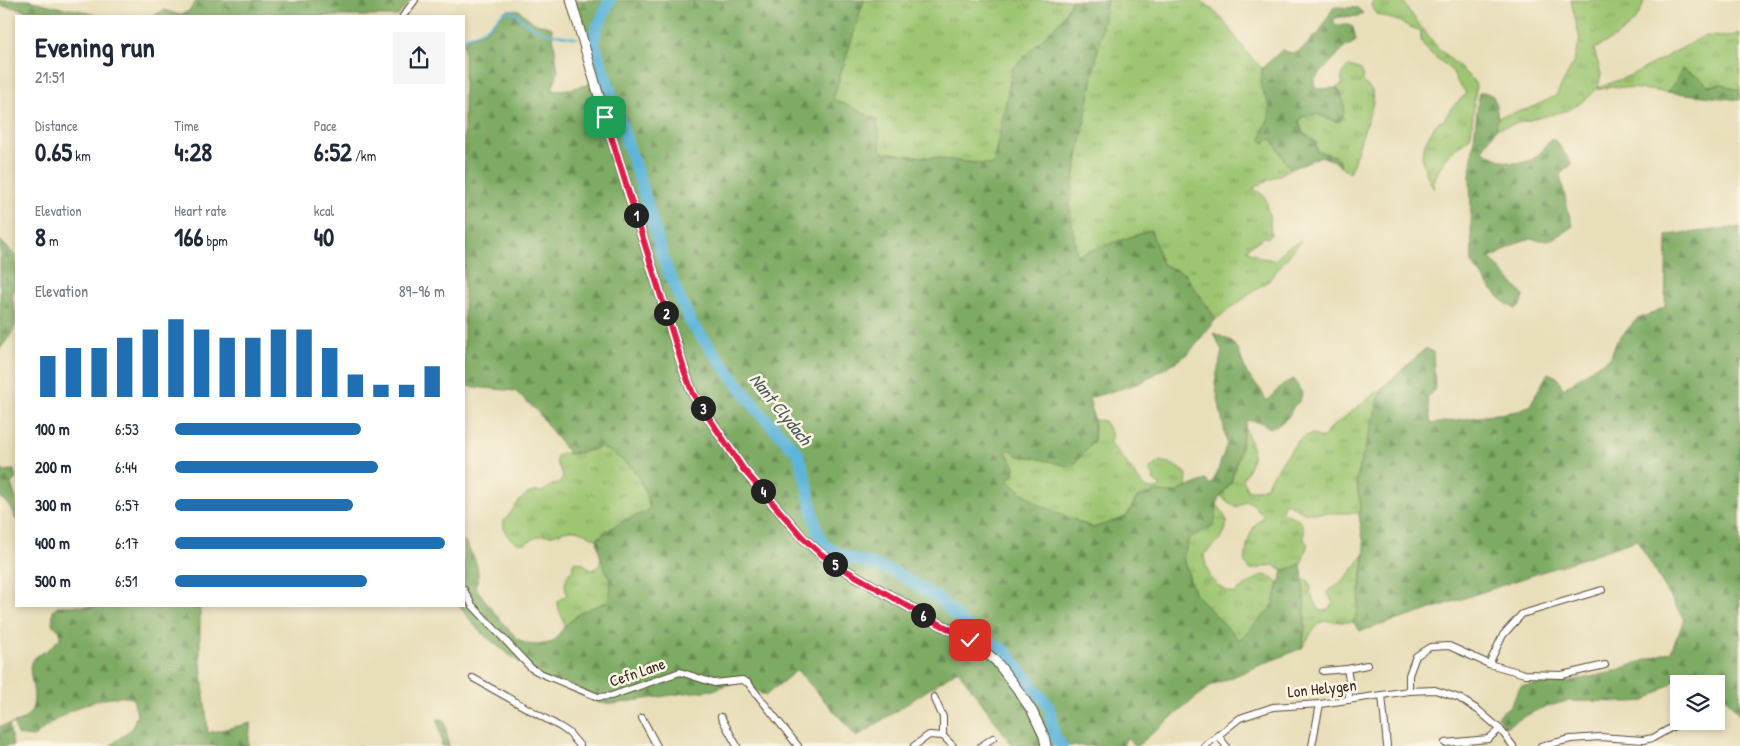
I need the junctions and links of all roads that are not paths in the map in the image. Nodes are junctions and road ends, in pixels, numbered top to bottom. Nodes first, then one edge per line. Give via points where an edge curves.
1 (415, 0) edge
2 (571, 0) edge
3 (404, 15) edge
4 (1602, 590) dead end
5 (465, 592) edge
6 (1489, 664) junction
7 (1368, 665) dead end
8 (1604, 665) dead end
9 (1347, 669) junction
10 (1323, 671) dead end
11 (473, 678) dead end
12 (1409, 691) junction
13 (1382, 694) junction
14 (934, 697) dead end
15 (1349, 700) junction
16 (1320, 704) junction
17 (722, 717) dead end
18 (642, 718) dead end
19 (1670, 728) edge
20 (1500, 729) junction
21 (1218, 735) junction
22 (943, 736) junction
23 (992, 742) edge
24 (1445, 743) dead end
25 (580, 746) edge
26 (656, 746) edge
27 (737, 746) edge
28 (798, 746) edge
29 (914, 746) edge
30 (953, 746) edge
31 (982, 746) edge
32 (1046, 746) edge
33 (1205, 746) edge
34 (1226, 746) edge
35 (1312, 746) edge
36 (1387, 746) edge
37 (1513, 746) edge
38 (1541, 746) edge

1 - 3 street
2 - 32 main road via 693,394 743,469 821,554 970,640 996,661 1032,711
4 - 6 street via 1522,614 1503,634
5 - 28 street, Cefn Lane via 472,605 531,668 540,673 605,697 680,672 714,683 742,680 748,683
6 - 8 street via 1525,674 1562,675
6 - 12 street via 1449,646 1430,647 1416,656 1409,675
7 - 9 street
9 - 10 street
9 - 15 street
11 - 25 street via 562,728
12 - 13 street, Lon Helygen
12 - 20 street, Lon Helygen via 1436,690 1459,698
13 - 15 street, Lon Helygen
13 - 36 street
14 - 22 street via 943,717
15 - 16 street, Lon Helygen
16 - 21 street, Lon Helygen via 1273,707 1240,718
16 - 35 street
17 - 27 street
18 - 26 street
19 - 38 street via 1643,740 1581,738
20 - 24 street via 1488,739
20 - 37 street
21 - 33 street, Lon Helygen
21 - 34 street
22 - 29 street via 929,735
22 - 30 street
23 - 31 street

